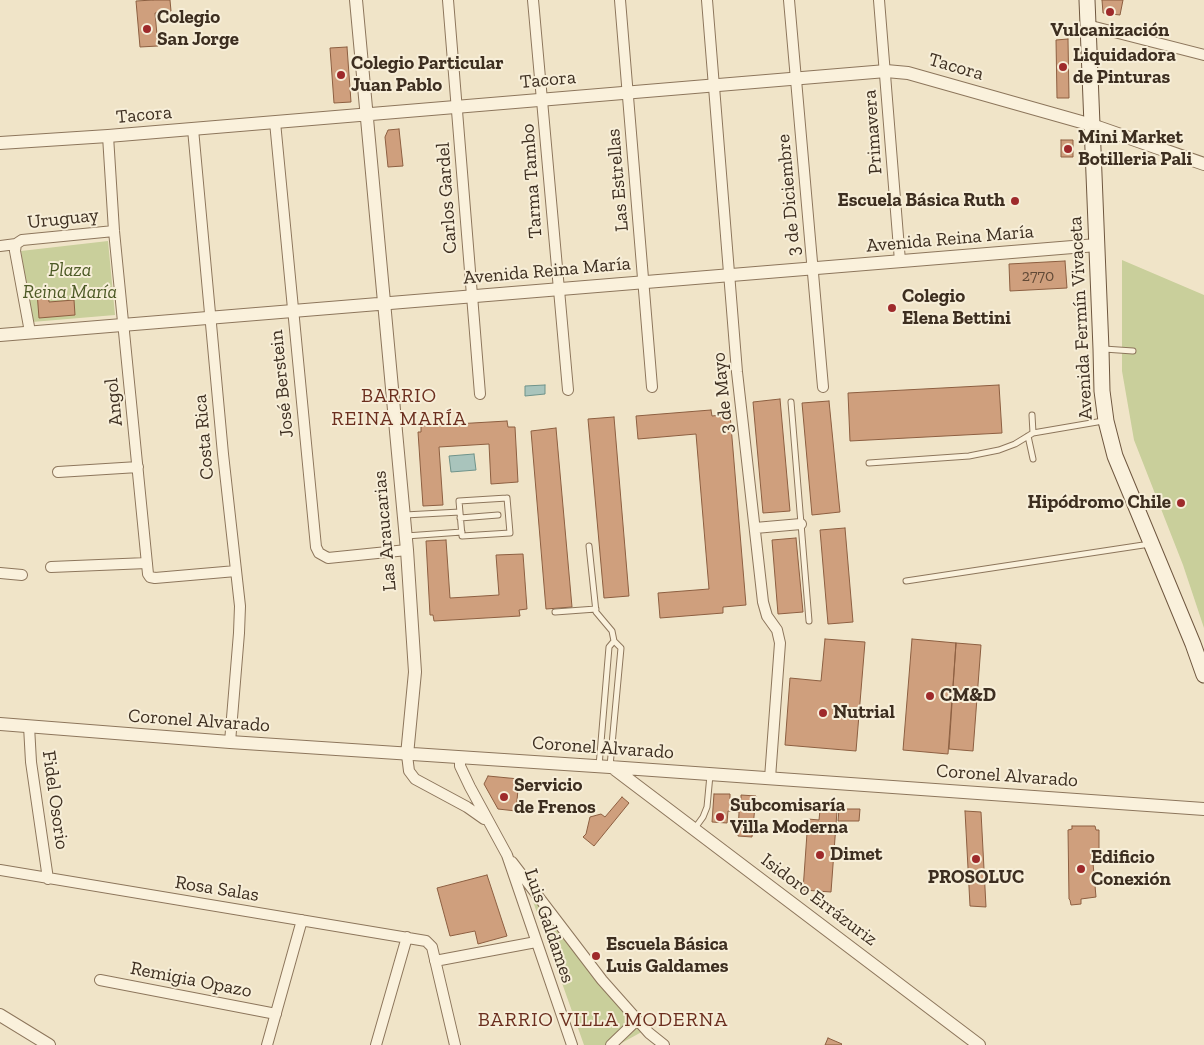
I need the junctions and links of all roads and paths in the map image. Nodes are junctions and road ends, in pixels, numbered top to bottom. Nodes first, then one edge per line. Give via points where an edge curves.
1 (356, 0) edge
2 (448, 0) edge
3 (534, 0) edge
4 (620, 0) edge
5 (707, 0) edge
6 (789, 0) edge
7 (879, 0) edge
8 (1087, 0) edge
9 (1087, 25) junction
10 (1204, 56) edge
11 (886, 71) junction
12 (796, 78) junction
13 (714, 85) junction
14 (628, 92) junction
15 (543, 100) junction
16 (457, 107) junction
17 (366, 115) junction
18 (275, 122) junction
19 (1092, 125) junction
20 (193, 129) junction
21 (108, 136) junction
22 (0, 143) edge
23 (1204, 164) edge
24 (114, 231) junction
25 (16, 244) junction
26 (1097, 245) junction
27 (0, 246) edge
28 (900, 262) junction
29 (813, 268) junction
30 (730, 275) junction
31 (644, 282) junction
32 (558, 289) junction
33 (472, 296) junction
34 (383, 303) junction
35 (292, 311) junction
36 (211, 317) junction
37 (124, 324) junction
38 (30, 332) junction
39 (0, 334) edge
40 (1100, 349) junction
41 (1133, 351) dead end
42 (652, 387) dead end
43 (823, 387) dead end
44 (568, 390) dead end
45 (480, 394) dead end
46 (791, 402) dead end
47 (1032, 415) dead end
48 (1106, 420) junction
49 (1030, 435) junction
50 (1033, 459) dead end
51 (869, 463) dead end
52 (138, 467) junction
53 (58, 472) dead end
54 (460, 512) junction
55 (404, 516) junction
56 (498, 516) dead end
57 (460, 518) junction
58 (801, 524) junction
59 (755, 528) junction
60 (462, 532) junction
61 (406, 536) junction
62 (1152, 544) junction
63 (589, 546) dead end
64 (407, 550) junction
65 (147, 563) junction
66 (51, 567) dead end
67 (236, 571) junction
68 (0, 574) edge
69 (22, 575) dead end
70 (906, 581) dead end
71 (596, 609) junction
72 (555, 612) dead end
73 (810, 621) dead end
74 (614, 641) junction
75 (1204, 675) edge
76 (0, 724) edge
77 (29, 726) junction
78 (230, 742) junction
79 (407, 755) junction
80 (460, 758) junction
81 (607, 767) junction
82 (656, 770) junction
83 (710, 774) junction
84 (770, 778) junction
85 (651, 796) junction
86 (1204, 809) edge
87 (487, 822) junction
88 (694, 829) junction
89 (507, 855) junction
90 (0, 870) edge
91 (48, 879) junction
92 (302, 920) junction
93 (407, 937) junction
94 (536, 942) junction
95 (435, 961) junction
96 (100, 980) dead end
97 (276, 1014) junction
98 (0, 1015) edge
99 (637, 1020) junction
100 (49, 1045) edge
101 (267, 1045) edge
102 (376, 1045) edge
103 (455, 1045) edge
104 (572, 1045) edge
105 (611, 1045) edge
106 (664, 1045) edge
107 (979, 1045) edge

1 - 17 street, Las Araucarias
2 - 16 street, Carlos Gardel
3 - 15 street, Tarma Tambo
4 - 14 street, Las Estrellas
5 - 13 street, 3 de Mayo
6 - 12 street, 3 de Diciembre
7 - 11 street, Primavera
8 - 9 main road, Avenida Fermín Vivaceta
9 - 10 street
9 - 19 main road, Avenida Fermín Vivaceta
11 - 12 street, Tacora
11 - 19 street, Tacora via 908,73
11 - 28 street, Primavera
12 - 13 street, Tacora
12 - 29 street, 3 de Diciembre
13 - 14 street, Tacora
13 - 30 street, 3 de Mayo
14 - 15 street, Tacora
14 - 31 street, Las Estrellas
15 - 16 street, Tacora
15 - 32 street, Tarma Tambo
16 - 17 street, Tacora
16 - 33 street, Carlos Gardel
17 - 18 street, Tacora
17 - 34 street, Las Araucarias
18 - 20 street, Tacora
18 - 35 street, José Berstein
19 - 23 street, Tacora
19 - 26 main road, Avenida Fermín Vivaceta
20 - 21 street, Tacora
20 - 36 street, Costa Rica
21 - 22 street, Tacora
21 - 24 street, Angol
24 - 25 street, Uruguay via 22,240
24 - 37 street, Angol
25 - 27 street, Uruguay
25 - 38 street
26 - 28 street, Avenida Reina María
26 - 40 main road, Avenida Fermín Vivaceta
28 - 29 street, Avenida Reina María
29 - 30 street, Avenida Reina María
29 - 43 street, 3 de Diciembre
30 - 31 street, Avenida Reina María
30 - 59 street, 3 de Mayo via 737,372
31 - 32 street, Avenida Reina María
31 - 42 street, Las Estrellas
32 - 33 street, Avenida Reina María
32 - 44 street, Tarma Tambo
33 - 34 street, Avenida Reina María
33 - 45 street, Carlos Gardel
34 - 35 street, Avenida Reina María
34 - 55 street, Las Araucarias
35 - 36 street, Avenida Reina María
35 - 64 street, José Berstein via 317,550 328,558
36 - 37 street, Avenida Reina María
36 - 67 street, Costa Rica
37 - 38 street, Avenida Reina María
37 - 52 street, Angol
38 - 39 street, Avenida Reina María
40 - 41 lane
40 - 48 main road, Avenida Fermín Vivaceta
46 - 58 lane
47 - 49 lane
48 - 49 lane
48 - 62 main road, Avenida Fermín Vivaceta via 1115,456
49 - 50 lane
49 - 51 lane via 999,450 969,456
52 - 53 street
52 - 65 street, Angol
54 - 55 lane
54 - 57 lane
54 - 60 lane via 459,501 507,498 510,533 462,536
55 - 61 street, Las Araucarias
56 - 57 lane
57 - 60 lane
58 - 59 street
58 - 73 lane
59 - 84 street, 3 de Mayo via 763,602 780,643
60 - 61 lane
61 - 64 street, Las Araucarias
62 - 70 lane
62 - 75 main road, Avenida Fermín Vivaceta
63 - 71 lane
64 - 79 street, Las Araucarias via 415,672
65 - 66 street
65 - 67 street via 148,574 152,578
67 - 78 street, Costa Rica via 240,618
68 - 69 street
71 - 72 lane
71 - 74 lane via 612,631
74 - 81 lane via 609,647
74 - 81 lane via 621,648
76 - 77 street, Coronel Alvarado
77 - 78 street, Coronel Alvarado
77 - 91 street, Fidel Osorio via 30,762
78 - 79 street, Coronel Alvarado
79 - 80 street, Coronel Alvarado
79 - 87 street, Luis Galdames via 409,771 415,779 467,807
80 - 81 street, Coronel Alvarado
80 - 87 street, Luis Galdames via 463,773
81 - 82 street, Coronel Alvarado
81 - 85 street, Isidoro Errázuriz
82 - 83 street, Coronel Alvarado
82 - 85 street via 647,783
83 - 84 street, Coronel Alvarado
83 - 88 lane via 704,817
84 - 86 street, Coronel Alvarado
85 - 88 street, Isidoro Errázuriz
87 - 89 street, Luis Galdames
88 - 107 street, Isidoro Errázuriz
89 - 94 street, Luis Galdames
89 - 99 street via 602,980
90 - 91 street, Rosa Salas
91 - 92 street, Rosa Salas
92 - 93 street, Rosa Salas
92 - 97 street
93 - 95 street, Rosa Salas via 429,942
93 - 102 street
94 - 95 street
94 - 104 street, Luis Galdames
95 - 103 street
96 - 97 street, Remigia Opazo
97 - 101 street
98 - 100 street
99 - 105 street
99 - 106 street

